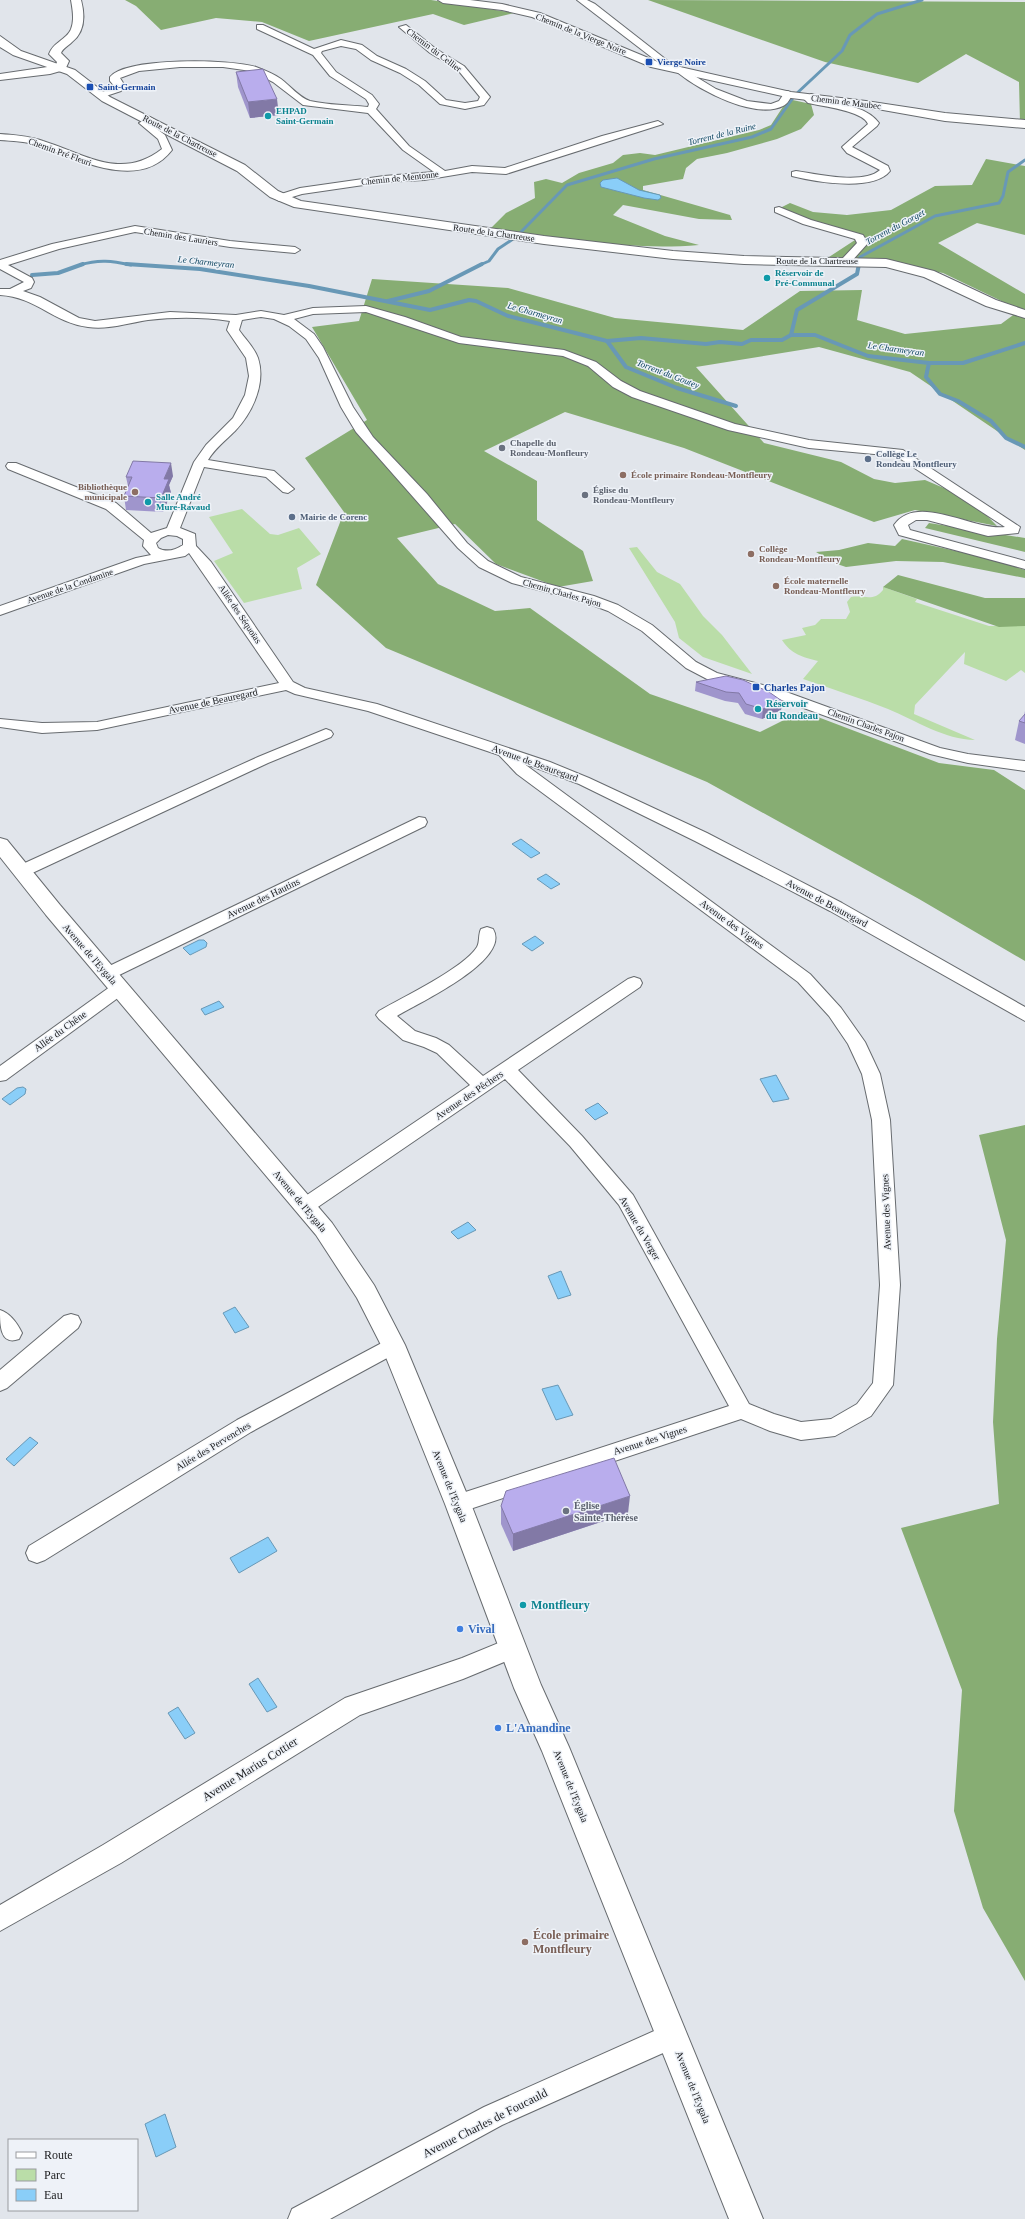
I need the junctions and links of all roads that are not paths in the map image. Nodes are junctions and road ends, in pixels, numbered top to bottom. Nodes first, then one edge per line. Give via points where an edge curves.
1 (76, 0) edge
2 (443, 0) edge
3 (581, 0) edge
4 (260, 27) dead end
5 (404, 27) dead end
6 (0, 39) edge
7 (316, 53) junction
8 (61, 68) junction
9 (675, 68) junction
10 (0, 77) edge
11 (788, 94) junction
12 (100, 95) junction
13 (811, 97) junction
14 (371, 110) junction
15 (150, 120) junction
16 (658, 124) dead end
17 (1025, 124) edge
18 (0, 136) edge
19 (443, 174) junction
20 (796, 174) dead end
21 (279, 198) junction
22 (779, 210) dead end
23 (295, 250) dead end
24 (849, 261) junction
25 (0, 264) edge
26 (14, 291) junction
27 (0, 292) edge
28 (1025, 314) edge
29 (237, 318) junction
30 (286, 318) junction
31 (200, 462) junction
32 (12, 466) dead end
33 (288, 489) dead end
34 (172, 531) junction
35 (150, 543) junction
36 (188, 548) junction
37 (168, 555) junction
38 (141, 561) junction
39 (1025, 565) edge
40 (0, 611) edge
41 (288, 685) junction
42 (0, 723) edge
43 (326, 734) dead end
44 (504, 751) junction
45 (1025, 766) edge
46 (419, 822) dead end
47 (0, 845) edge
48 (22, 871) junction
49 (487, 933) dead end
50 (113, 981) junction
51 (634, 983) dead end
52 (1025, 1015) edge
53 (506, 1069) junction
54 (0, 1075) edge
55 (482, 1086) junction
56 (305, 1206) junction
57 (71, 1322) dead end
58 (393, 1345) junction
59 (0, 1382) edge
60 (742, 1410) junction
61 (458, 1504) junction
62 (36, 1553) dead end
63 (513, 1648) junction
64 (0, 1919) edge
65 (672, 2036) junction
66 (302, 2219) edge
67 (746, 2219) edge

1 - 8 street via 79,9 76,28 72,37 57,48 55,54 63,61
2 - 9 street, Chemin de la Vierge Noire via 502,7 536,15 649,62
3 - 9 street
4 - 7 street
5 - 7 street, Chemin du Cellier via 433,51 461,68 485,97 481,104 465,106 443,102 422,83 374,58 359,47 327,45 318,48
6 - 8 street, Route de la Chartreuse via 4,45 17,53
7 - 14 street via 333,74 369,97 374,104
8 - 10 street
8 - 12 street, Route de la Chartreuse via 71,72
9 - 11 street, Chemin de Maubec
9 - 11 street via 732,100 761,106 781,104
11 - 13 street, Chemin de Maubec
12 - 14 street via 118,89 120,86 115,77 120,73 139,68 180,64 223,64 236,65 265,74 306,103
12 - 15 street, Route de la Chartreuse
13 - 17 street, Chemin de Maubec via 945,117
13 - 20 street via 811,101 863,114 873,119 872,126 847,147 884,168 885,171 880,178 861,180
14 - 19 street via 380,116 406,148
15 - 18 street, Chemin Pré Fleuri via 144,123 162,136 168,150 156,159 135,166 105,167 38,143
15 - 21 street, Route de la Chartreuse via 241,168
16 - 19 street, Chemin de Mentonne via 605,138 506,171 472,169
19 - 21 street, Chemin de Mentonne via 343,184 300,191
21 - 24 street, Route de la Chartreuse via 312,207 642,252 744,260
22 - 24 street via 807,222 859,237 862,243
23 - 25 street, Chemin des Lauriers via 230,244 135,229 56,246
24 - 28 street, Route de la Chartreuse via 869,261 919,270 947,280 991,303
25 - 26 street via 30,282 27,286
26 - 27 street
26 - 29 street, Chemin Charles Pajon via 34,297 66,317 88,324 149,317
29 - 30 street, Chemin Charles Pajon via 262,314
29 - 31 street via 234,330 252,357 252,391 239,419 206,451
30 - 39 street via 333,310 366,309 382,312 459,340 542,349 580,358 636,394 732,427 809,444 899,453 1013,526 1013,530 1006,532 985,531 933,516 918,516 902,521 904,532
30 - 45 street, Chemin Charles Pajon via 309,335 352,416 377,450 470,553 492,569 517,580 604,604 633,618 685,662 705,674 769,690 935,751 976,760
31 - 33 street via 270,474
31 - 34 street
32 - 35 street via 110,506
34 - 35 street via 160,534
34 - 36 street via 188,536 191,540
35 - 37 street via 156,553
35 - 38 street
36 - 37 street, Avenue de la Condamine via 180,553
36 - 41 street, Allée des Séquoïas via 194,550 204,561
37 - 38 street, Avenue de la Condamine
38 - 40 street, Avenue de la Condamine
41 - 42 street, Avenue de Beauregard via 98,726 42,728
41 - 44 street, Avenue de Beauregard via 300,691 372,707
43 - 48 street via 263,760
44 - 52 street, Avenue de Beauregard via 584,781 701,837 836,907
44 - 60 street, Avenue des Vignes via 522,771 804,978 835,1012 856,1042 871,1074 881,1120 890,1285 883,1385 864,1410 835,1427 801,1431
46 - 50 street, Avenue des Hautins
47 - 48 street, Avenue de l'Eygala
48 - 50 street, Avenue de l'Eygala
49 - 55 street via 486,947 469,966 385,1015 409,1036 443,1049
50 - 54 street, Allée du Chêne
50 - 56 street, Avenue de l'Eygala
51 - 53 street, Avenue des Pêchers
53 - 55 street, Avenue des Pêchers
53 - 60 street, Avenue du Verger via 576,1141 626,1200
55 - 56 street, Avenue des Pêchers
56 - 58 street, Avenue de l'Eygala via 366,1292
57 - 59 street
58 - 61 street, Avenue de l'Eygala
58 - 62 street, Allée des Pervenches via 244,1426
60 - 61 street, Avenue des Vignes
61 - 63 street, Avenue de l'Eygala
63 - 64 street, Avenue Marius Cottier via 353,1706 112,1854
63 - 65 street, Avenue de l'Eygala
65 - 66 street, Avenue Charles de Foucauld via 493,2116
65 - 67 street, Avenue de l'Eygala

